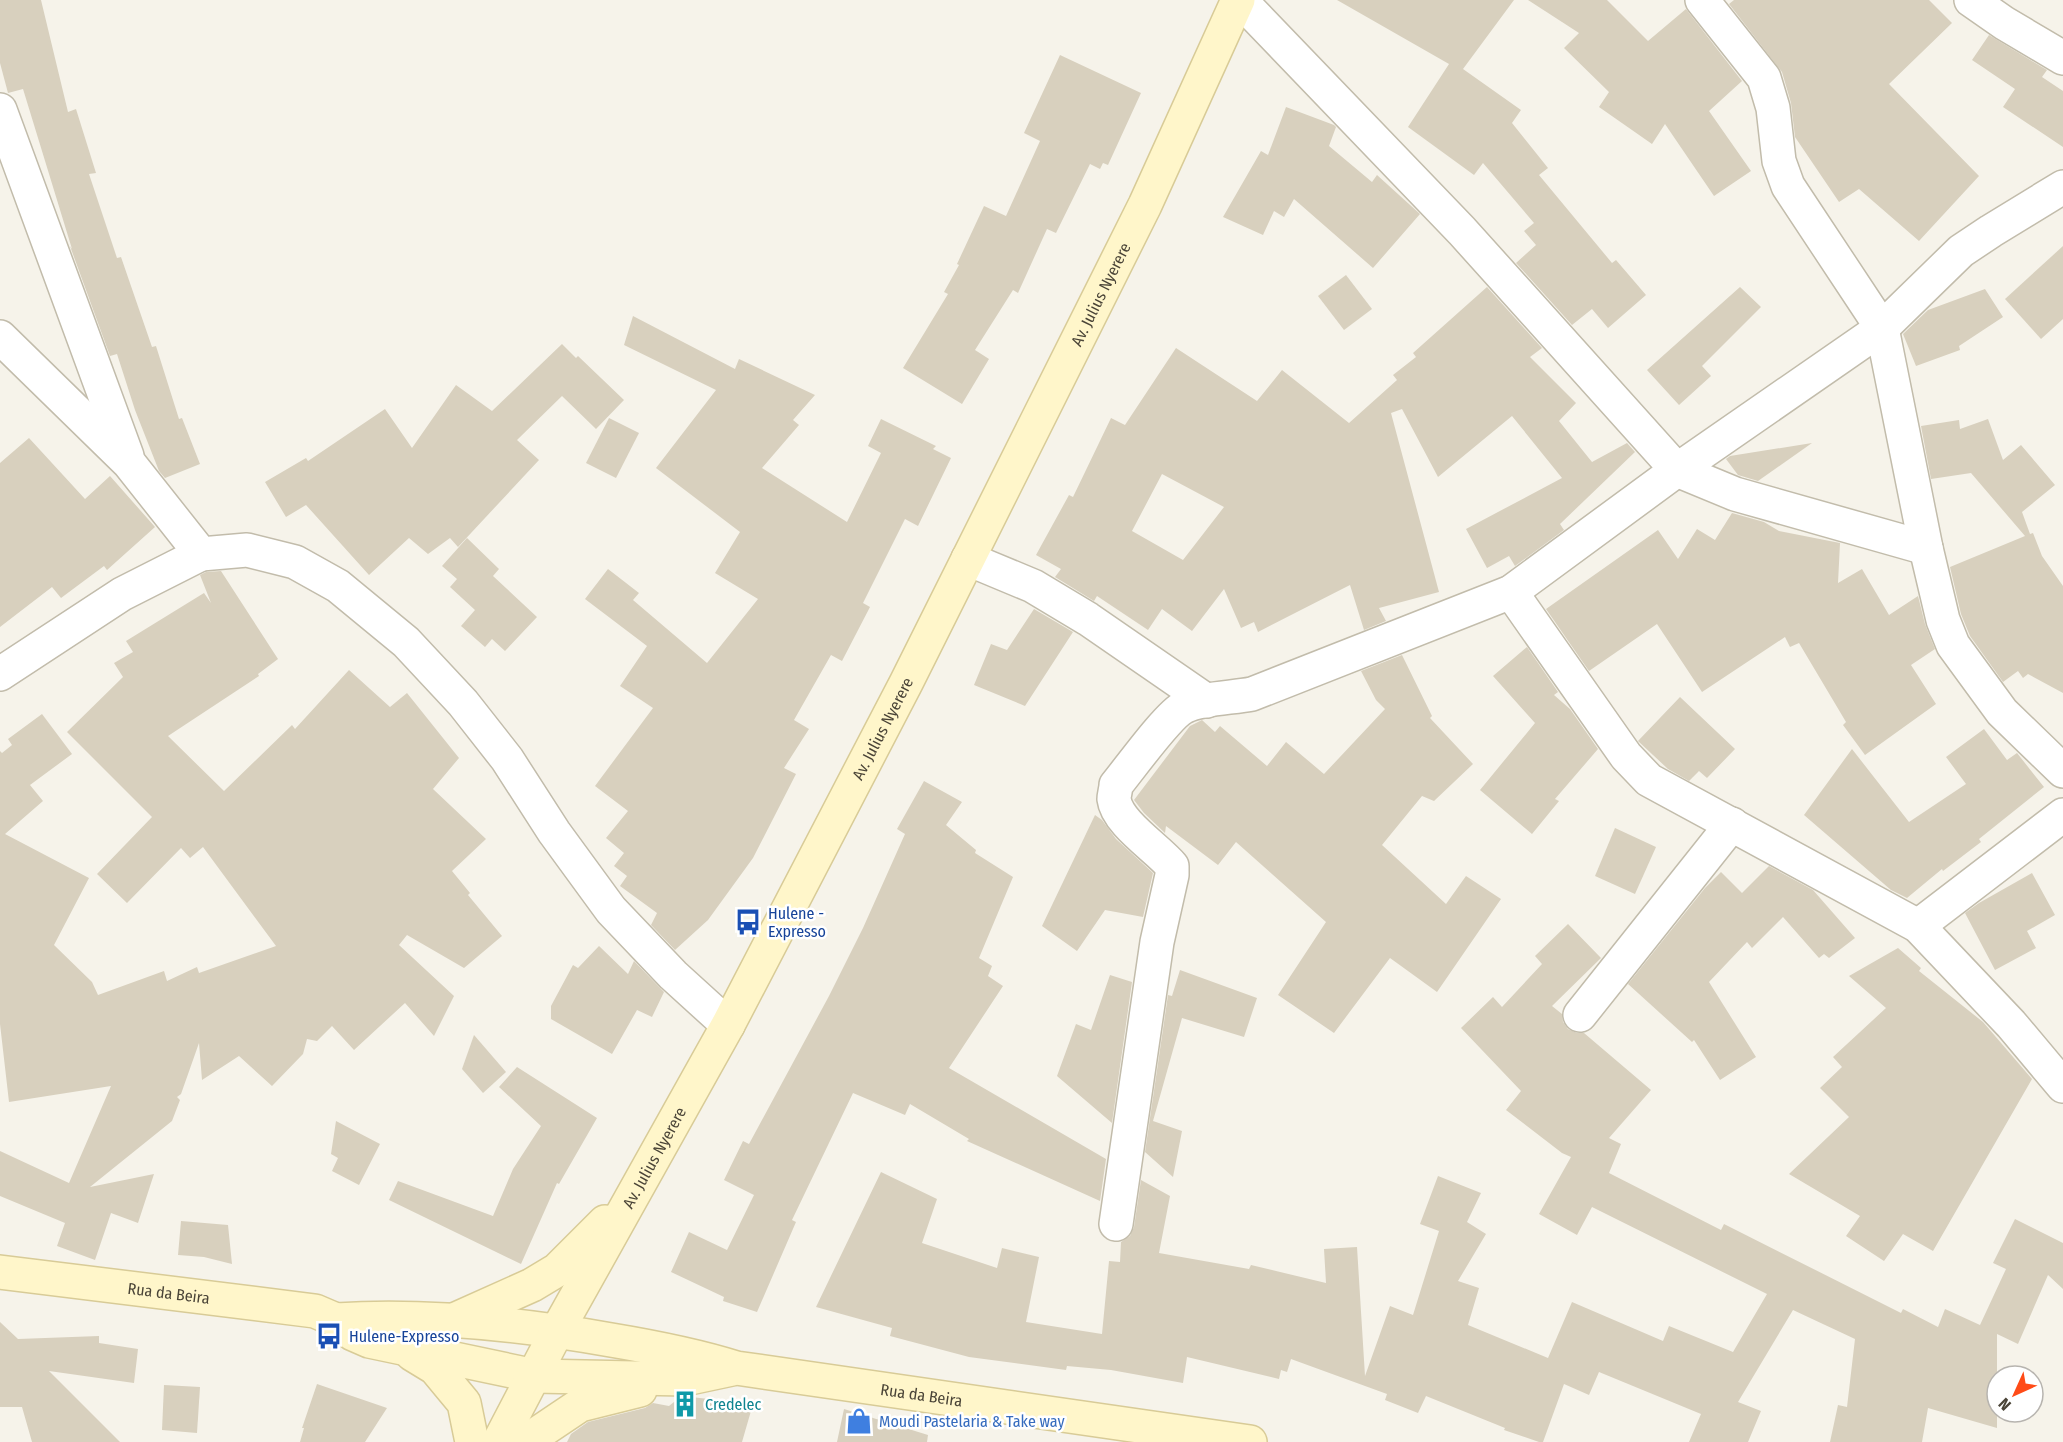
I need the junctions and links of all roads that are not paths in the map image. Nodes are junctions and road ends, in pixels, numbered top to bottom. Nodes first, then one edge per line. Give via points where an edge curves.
1 (1239, 0) edge
2 (1702, 0) edge
3 (1971, 0) edge
4 (2063, 58) edge
5 (0, 110) edge
6 (2063, 187) edge
7 (1882, 328) junction
8 (0, 337) edge
9 (129, 463) junction
10 (1677, 470) junction
11 (1926, 548) junction
12 (201, 554) junction
13 (968, 559) junction
14 (1511, 592) junction
15 (0, 674) edge
16 (1207, 700) junction
17 (2063, 771) edge
18 (2063, 815) edge
19 (1732, 824) junction
20 (1918, 926) junction
21 (1580, 1015) dead end
22 (728, 1025) junction
23 (2063, 1086) edge
24 (643, 1178) junction
25 (1116, 1224) dead end
26 (2, 1274) edge
27 (326, 1315) junction
28 (453, 1320) junction
29 (557, 1330) junction
30 (404, 1349) junction
31 (736, 1368) junction
32 (535, 1376) junction
33 (685, 1379) junction
34 (1105, 1432) edge
35 (472, 1442) edge
36 (499, 1442) edge
37 (525, 1442) edge
38 (1250, 1442) edge

1 - 10 street via 1462,231
1 - 13 main road, Av. Julius Nyerere via 1145,205
2 - 7 street via 1764,78 1773,108 1779,161 1788,186
3 - 4 street
5 - 9 street
6 - 7 street via 1961,251
7 - 10 street
7 - 11 street
8 - 9 street
9 - 12 street
10 - 11 street via 1735,494
10 - 14 street
11 - 17 street via 1953,645 2002,712
12 - 15 street via 122,594
12 - 22 street via 247,550 295,562 338,586 406,642 463,703 507,759 611,910
13 - 16 street via 1042,591
13 - 22 main road, Av. Julius Nyerere
14 - 16 street via 1252,694
14 - 19 street via 1626,756 1649,780
16 - 25 street via 1183,707 1116,785 1114,798 1120,813 1172,867 1172,875 1157,942
18 - 20 street
19 - 20 street
19 - 21 street
20 - 23 street via 2011,1024
22 - 24 main road, Av. Julius Nyerere
24 - 28 main road via 593,1236 557,1270
24 - 29 main road, Av. Julius Nyerere
26 - 27 main road, Rua da Beira
27 - 28 main road, Rua da Beira
27 - 30 main road, Rua da Beira via 369,1341
28 - 29 main road, Rua da Beira
29 - 31 main road, Rua da Beira via 676,1351
29 - 32 main road, Av. Julius Nyerere
30 - 32 main road, Rua da Beira
30 - 35 main road via 435,1368 464,1403
31 - 33 main road, Rua da Beira
31 - 34 main road, Rua da Beira via 1069,1415
32 - 33 main road, Rua da Beira
32 - 36 main road, Av. Julius Nyerere
33 - 37 main road via 580,1405
34 - 38 main road, Rua da Beira

